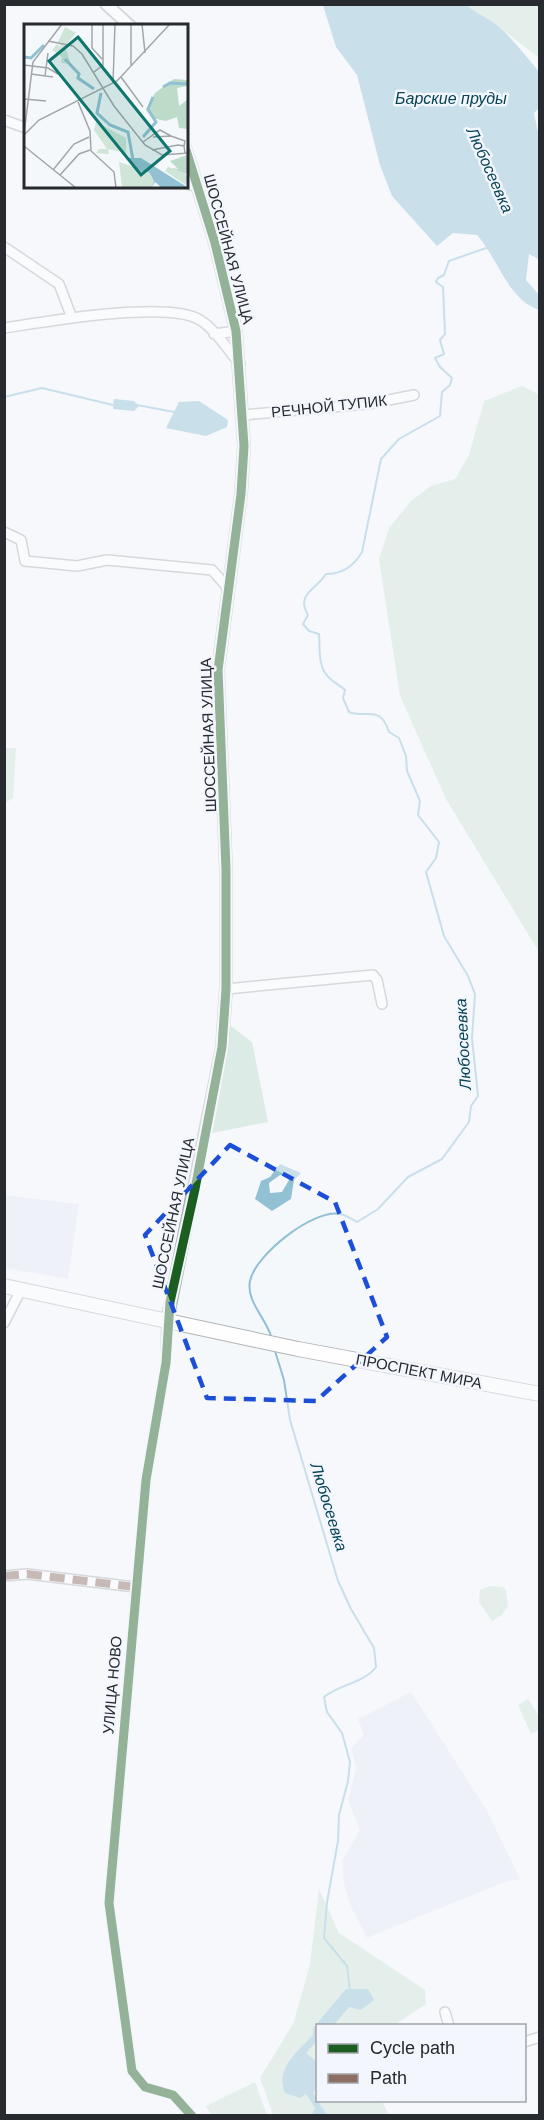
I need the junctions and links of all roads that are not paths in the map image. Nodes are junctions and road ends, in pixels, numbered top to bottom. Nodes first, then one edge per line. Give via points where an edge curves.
1 (106, 4) edge
2 (128, 24) edge
3 (4, 120) edge
4 (24, 127) edge
5 (188, 157) edge
6 (188, 184) edge
7 (197, 187) junction
8 (4, 248) edge
9 (72, 318) junction
10 (4, 328) edge
11 (236, 331) junction
12 (214, 334) junction
13 (240, 364) junction
14 (414, 395) dead end
15 (243, 415) junction
16 (4, 532) edge
17 (228, 588) junction
18 (226, 989) junction
19 (382, 1004) dead end
20 (4, 1286) edge
21 (22, 1288) junction
22 (167, 1321) junction
23 (4, 1323) edge
24 (540, 1394) edge
25 (4, 1576) edge
26 (135, 1587) junction
27 (445, 2012) dead end
28 (450, 2024) edge
29 (192, 2115) edge

1 - 2 street
3 - 4 street
5 - 7 street, ШОССЕЙНАЯ УЛИЦА
6 - 7 street
7 - 11 street, ШОССЕЙНАЯ УЛИЦА
8 - 9 street via 59,284
9 - 10 street
9 - 12 street via 186,314 201,320
11 - 12 street
11 - 13 street, ШОССЕЙНАЯ УЛИЦА
12 - 13 street
13 - 15 street, ШОССЕЙНАЯ УЛИЦА
14 - 15 street, РЕЧНОЙ ТУПИК via 368,404
15 - 17 street, ШОССЕЙНАЯ УЛИЦА via 241,494
16 - 17 street via 21,540 24,561 76,566 106,560 212,570
17 - 18 street, ШОССЕЙНАЯ УЛИЦА via 218,670 226,820
18 - 19 street via 373,975
18 - 22 street, ШОССЕЙНАЯ УЛИЦА via 222,1047
20 - 21 main road
21 - 22 main road
21 - 23 street
22 - 24 main road, ПРОСПЕКТ МИРА
22 - 26 street, УЛИЦА НОВО via 166,1363 146,1480
25 - 26 street via 27,1574
26 - 29 street, УЛИЦА НОВО via 109,1903 129,2061 136,2079 146,2087 173,2095
27 - 28 street

